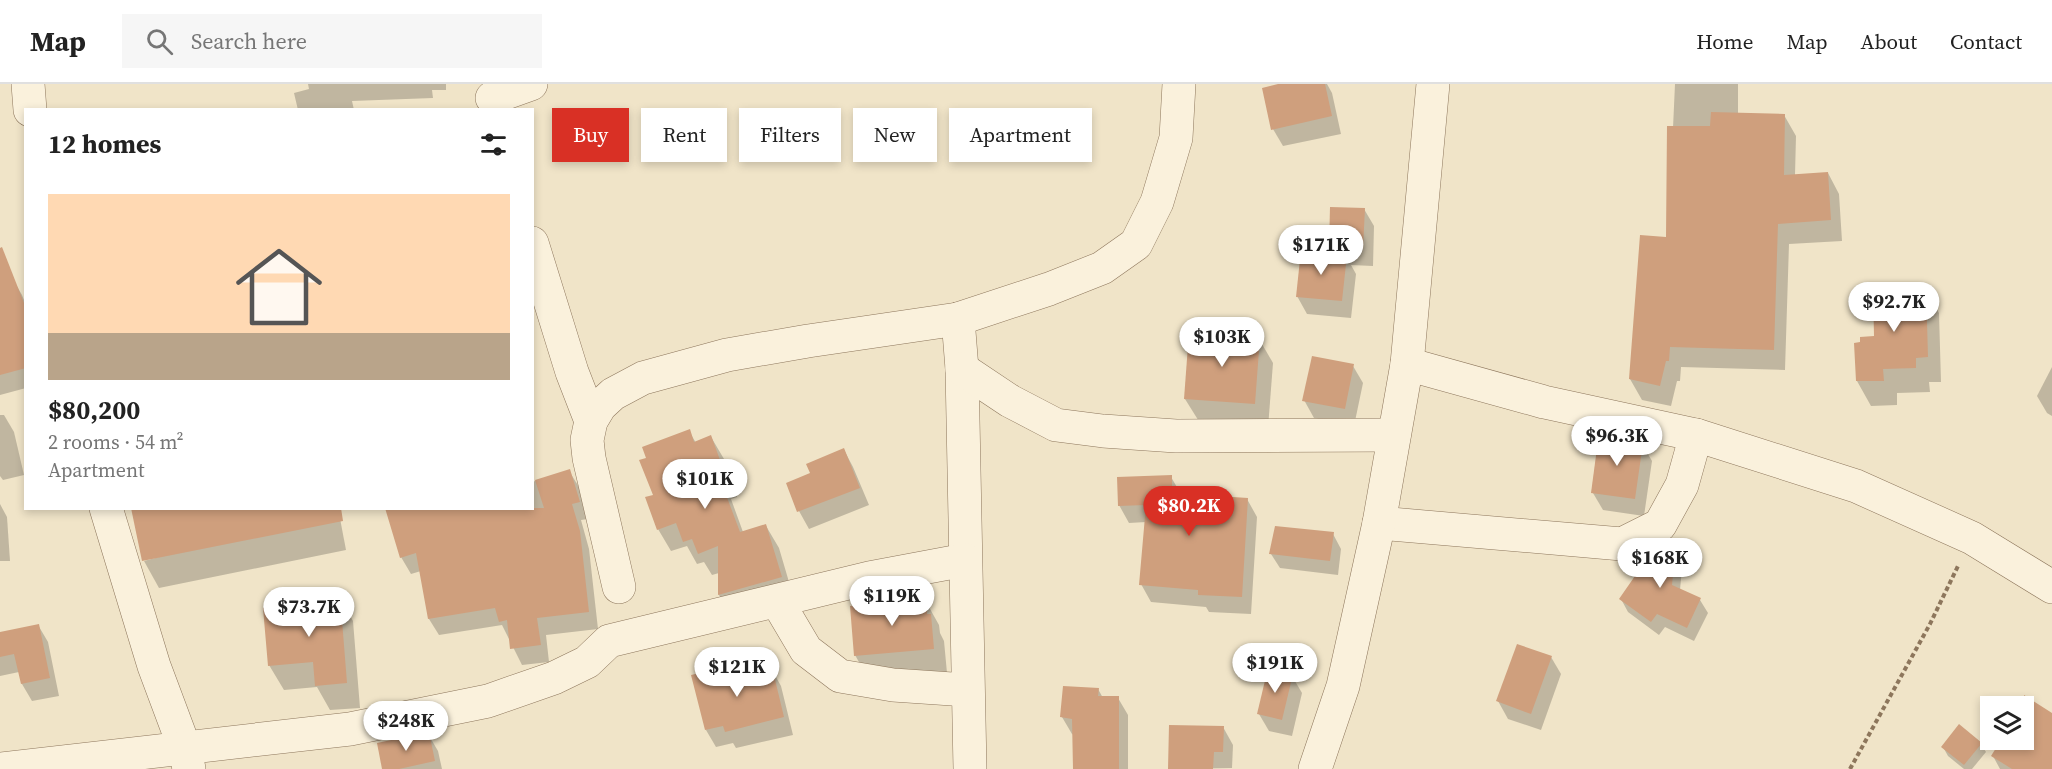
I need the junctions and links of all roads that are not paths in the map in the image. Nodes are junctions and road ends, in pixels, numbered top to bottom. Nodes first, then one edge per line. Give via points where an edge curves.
1 (28, 84) edge
2 (531, 84) edge
3 (1179, 84) edge
4 (1433, 84) edge
5 (492, 97) edge
6 (30, 108) edge
7 (534, 249) edge
8 (958, 319) junction
9 (1407, 364) junction
10 (962, 369) junction
11 (591, 422) junction
12 (1394, 435) junction
13 (1696, 435) junction
14 (107, 510) edge
15 (1379, 523) junction
16 (965, 560) junction
17 (619, 587) dead end
18 (2052, 587) edge
19 (777, 601) junction
20 (967, 690) junction
21 (187, 759) edge
22 (0, 769) edge
23 (970, 769) edge
24 (1315, 769) edge

1 - 6 street
2 - 5 street
3 - 8 street via 1176,138 1157,202 1136,244 1102,268
4 - 9 street
7 - 11 street
8 - 10 street
8 - 11 street via 728,355 643,378 613,394
9 - 12 street
9 - 13 street via 1544,402
10 - 12 street via 1056,425 1176,436
10 - 16 street
11 - 17 street via 589,458
12 - 15 street
13 - 15 street via 1682,485 1660,525 1622,544
13 - 18 street via 1856,486 1972,538
14 - 21 street
15 - 24 street via 1343,686
16 - 19 street
16 - 20 street
19 - 20 street via 806,650 840,676 893,685
19 - 21 street via 609,641 587,662 488,701
20 - 23 street
21 - 22 street

